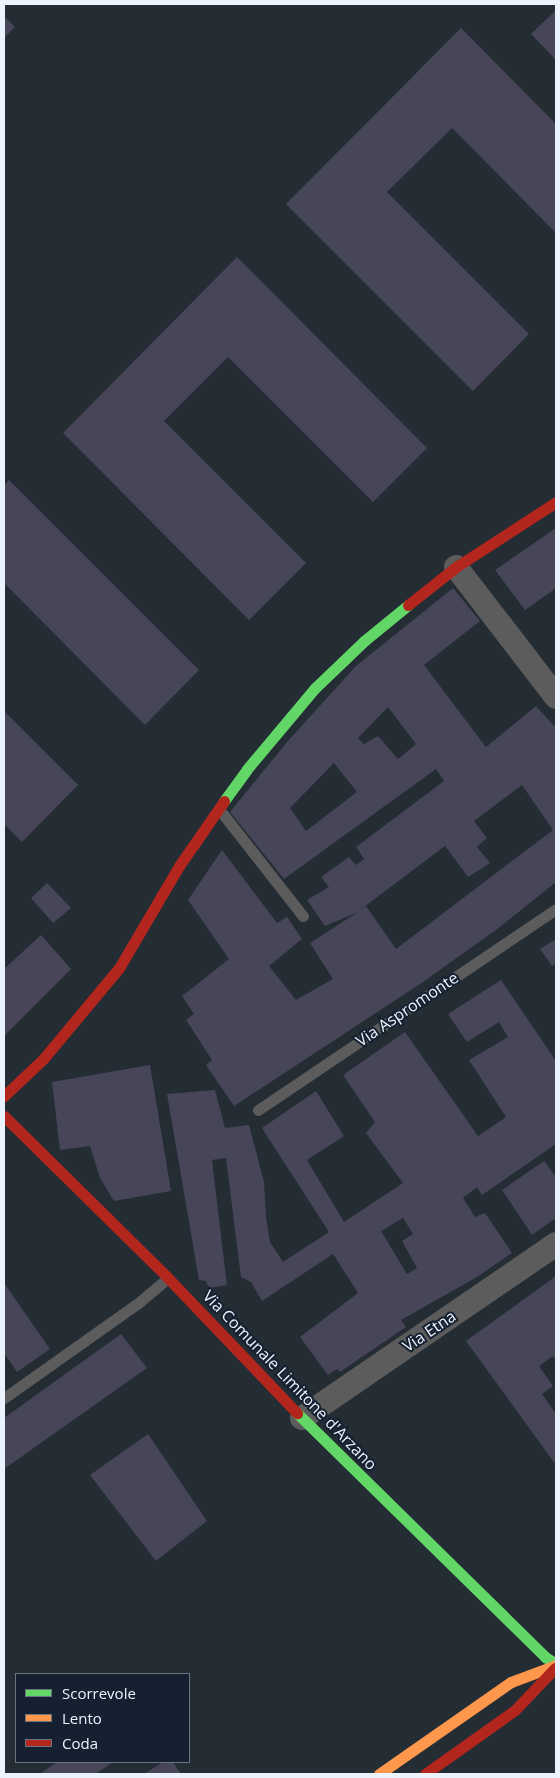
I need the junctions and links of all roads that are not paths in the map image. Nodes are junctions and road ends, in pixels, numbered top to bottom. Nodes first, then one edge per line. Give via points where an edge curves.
1 (556, 502) edge
2 (456, 567) junction
3 (556, 696) edge
4 (219, 808) junction
5 (556, 909) edge
6 (303, 916) dead end
7 (4, 1096) edge
8 (258, 1110) dead end
9 (4, 1116) edge
10 (556, 1244) edge
11 (168, 1278) junction
12 (4, 1398) edge
13 (302, 1418) junction
14 (556, 1665) edge
15 (379, 1774) edge
16 (425, 1774) edge

1 - 2 main road
2 - 3 street
2 - 4 main road via 364,641 314,688 246,769
4 - 6 lane
4 - 7 main road via 178,866 119,968 44,1058
5 - 8 lane, Via Aspromonte
9 - 11 main road, Via Comunale Limitone d'Arzano
10 - 13 street, Via Etna
11 - 12 lane
11 - 13 main road, Via Comunale Limitone d'Arzano
13 - 14 main road, Via Comunale Limitone d'Arzano via 545,1658
14 - 15 main road via 511,1682
14 - 16 main road via 515,1710

